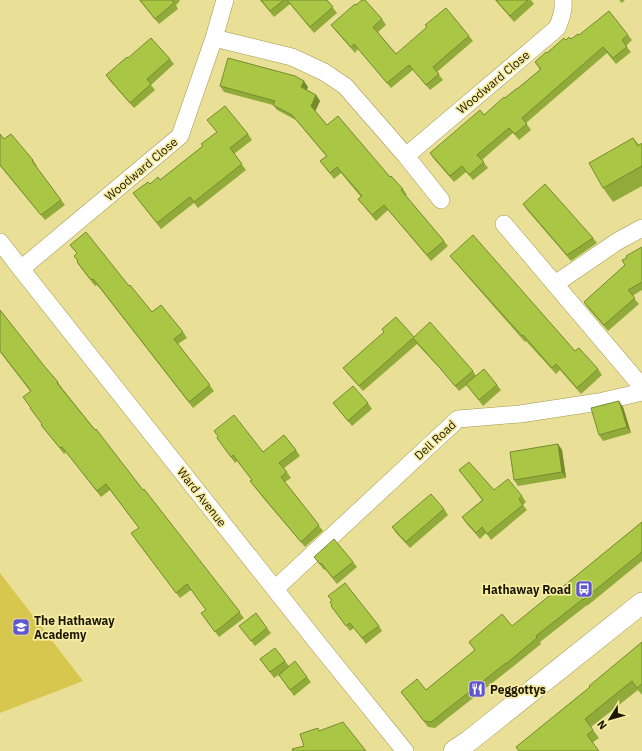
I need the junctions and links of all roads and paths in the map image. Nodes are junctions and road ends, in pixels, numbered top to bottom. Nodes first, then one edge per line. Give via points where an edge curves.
1 (225, 0) edge
2 (563, 0) edge
3 (214, 38) junction
4 (406, 156) junction
5 (441, 200) dead end
6 (504, 224) dead end
7 (642, 228) edge
8 (0, 242) edge
9 (21, 269) junction
10 (555, 284) junction
11 (642, 387) edge
12 (642, 392) edge
13 (275, 589) junction
14 (642, 603) edge
15 (405, 751) edge
16 (454, 751) edge

1 - 3 street, Woodward Close
2 - 4 street, Woodward Close via 563,15 557,28
3 - 4 street via 292,57 324,72 345,86
3 - 9 street, Woodward Close via 180,136
4 - 5 street
6 - 10 street
7 - 10 street via 618,240
8 - 9 street, Ward Avenue
9 - 13 street, Ward Avenue
10 - 11 street
12 - 13 street, Dell Road via 599,402 520,414 458,419
13 - 15 street, Ward Avenue
14 - 16 street

